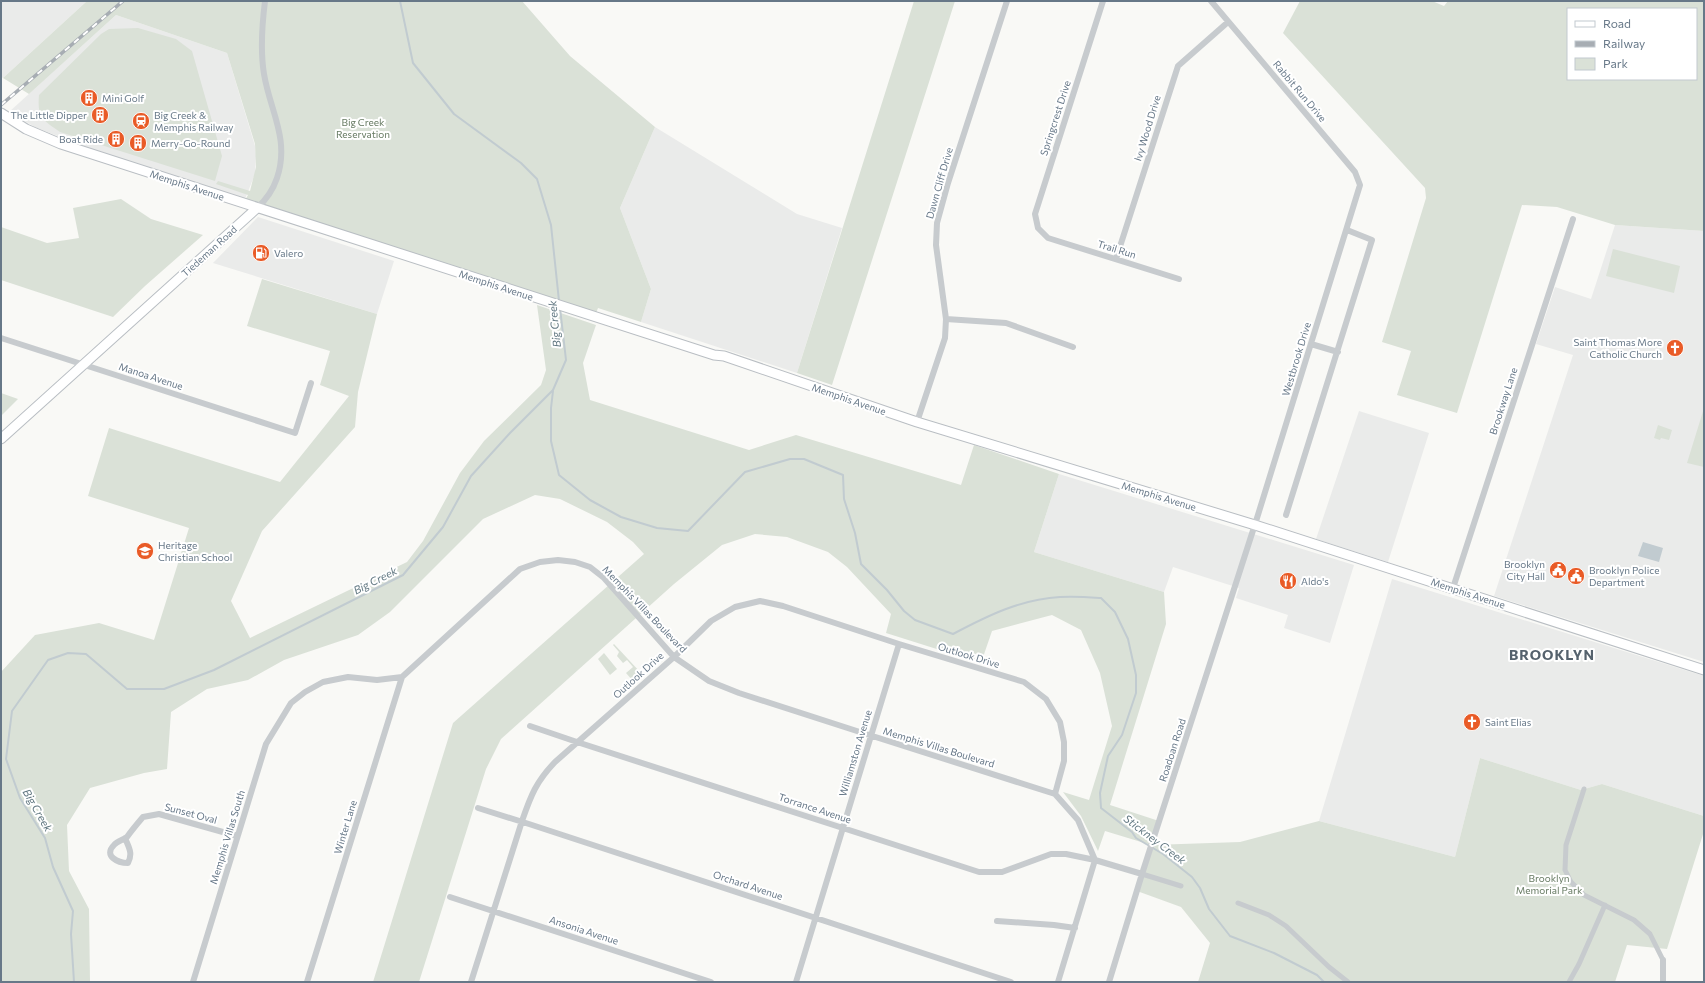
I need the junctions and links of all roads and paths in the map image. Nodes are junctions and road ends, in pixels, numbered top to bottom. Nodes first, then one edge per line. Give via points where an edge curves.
1 (265, 1) edge
2 (1007, 1) edge
3 (1103, 1) edge
4 (1211, 1) edge
5 (1228, 22) junction
6 (1, 113) edge
7 (1357, 199) joint
8 (257, 208) junction
9 (1573, 219) dead end
10 (1347, 230) junction
11 (1048, 238) joint
12 (1116, 259) junction
13 (1179, 279) dead end
14 (946, 319) junction
15 (1, 338) edge
16 (1311, 344) junction
17 (1073, 347) dead end
18 (1338, 352) junction
19 (82, 365) junction
20 (311, 382) dead end
21 (917, 422) junction
22 (1, 439) edge
23 (1286, 515) dead end
24 (1255, 525) junction
25 (1453, 588) junction
26 (899, 644) junction
27 (674, 657) junction
28 (1704, 670) edge
29 (402, 677) junction
30 (530, 726) dead end
31 (871, 736) junction
32 (577, 742) junction
33 (1584, 789) dead end
34 (1055, 794) junction
35 (478, 808) dead end
36 (522, 821) junction
37 (843, 828) junction
38 (238, 836) junction
39 (125, 838) dead end
40 (1095, 860) junction
41 (1142, 874) junction
42 (1181, 886) dead end
43 (450, 897) dead end
44 (1238, 903) dead end
45 (1605, 905) junction
46 (494, 911) junction
47 (815, 917) junction
48 (997, 921) dead end
49 (1075, 928) junction
50 (1663, 960) joint
51 (193, 982) edge
52 (307, 982) edge
53 (471, 982) edge
54 (711, 982) edge
55 (796, 982) edge
56 (1011, 982) edge
57 (1058, 982) edge
58 (1109, 982) edge
59 (1348, 982) edge
60 (1569, 982) edge
61 (1662, 982) edge

1 - 8 street, Tiedeman Road via 262,41 264,73 280,133 282,154 279,173 272,190
2 - 14 street, Dawn Cliff Drive via 937,223 936,245
3 - 11 street, Springcrest Drive via 1035,214 1038,228
4 - 5 street, Rabbit Run Drive
5 - 7 street, Rabbit Run Drive via 1355,172 1360,185
5 - 12 street, Ivy Wood Drive via 1178,66
6 - 8 main road, Memphis Avenue via 41,136 61,144
7 - 10 street, Westbrook Drive
8 - 19 main road, Tiedeman Road
8 - 21 main road, Memphis Avenue via 714,355 724,356
9 - 25 street, Brookway Lane
10 - 16 street, Westbrook Drive
10 - 18 street via 1372,240
11 - 12 street, Trail Run
12 - 13 street, Trail Run
14 - 17 street via 1006,323
14 - 21 street, Dawn Cliff Drive via 946,338
15 - 19 street, Manoa Avenue
16 - 18 street
16 - 24 street, Westbrook Drive
18 - 23 street
19 - 20 street, Manoa Avenue via 295,433
19 - 22 main road, Tiedeman Road
21 - 24 main road, Memphis Avenue
24 - 25 main road, Memphis Avenue
24 - 41 street, Roadoan Road
25 - 28 main road, Memphis Avenue
26 - 27 street, Outlook Drive via 783,606 760,601 735,607 711,621
26 - 31 street, Williamston Avenue
26 - 34 street, Outlook Drive via 1024,682 1046,699 1060,722 1064,742 1064,761
27 - 29 street, Memphis Villas Boulevard via 604,578 590,567 558,560 540,562 520,569
27 - 31 street, Memphis Villas Boulevard via 709,681
27 - 32 street, Outlook Drive
29 - 38 street, Memphis Villas South via 377,680 348,677 323,682 291,703 266,744
29 - 52 street, Winter Lane
30 - 32 street, Torrance Avenue
31 - 34 street, Memphis Villas Boulevard
31 - 37 street, Williamston Avenue
32 - 36 street, Outlook Drive via 541,777 530,797
32 - 37 street, Torrance Avenue
33 - 45 street via 1566,846 1565,870 1571,882 1584,895
34 - 40 street via 1078,820
35 - 36 street, Orchard Avenue
36 - 46 street, Outlook Drive
36 - 47 street, Orchard Avenue
37 - 40 street, Torrance Avenue via 979,872 1002,872 1051,854 1066,854
37 - 47 street, Williamston Avenue
38 - 39 street, Sunset Oval via 159,814 143,817
38 - 51 street, Memphis Villas South
40 - 41 street
40 - 49 street
41 - 42 street
41 - 58 street, Roadoan Road
43 - 46 street, Ansonia Avenue
44 - 59 street via 1269,915 1286,926
45 - 50 street via 1634,920 1650,934
45 - 60 street
46 - 53 street, Outlook Drive
46 - 54 street, Ansonia Avenue
47 - 55 street, Williamston Avenue
47 - 56 street, Orchard Avenue
48 - 49 street
49 - 57 street
50 - 61 street

